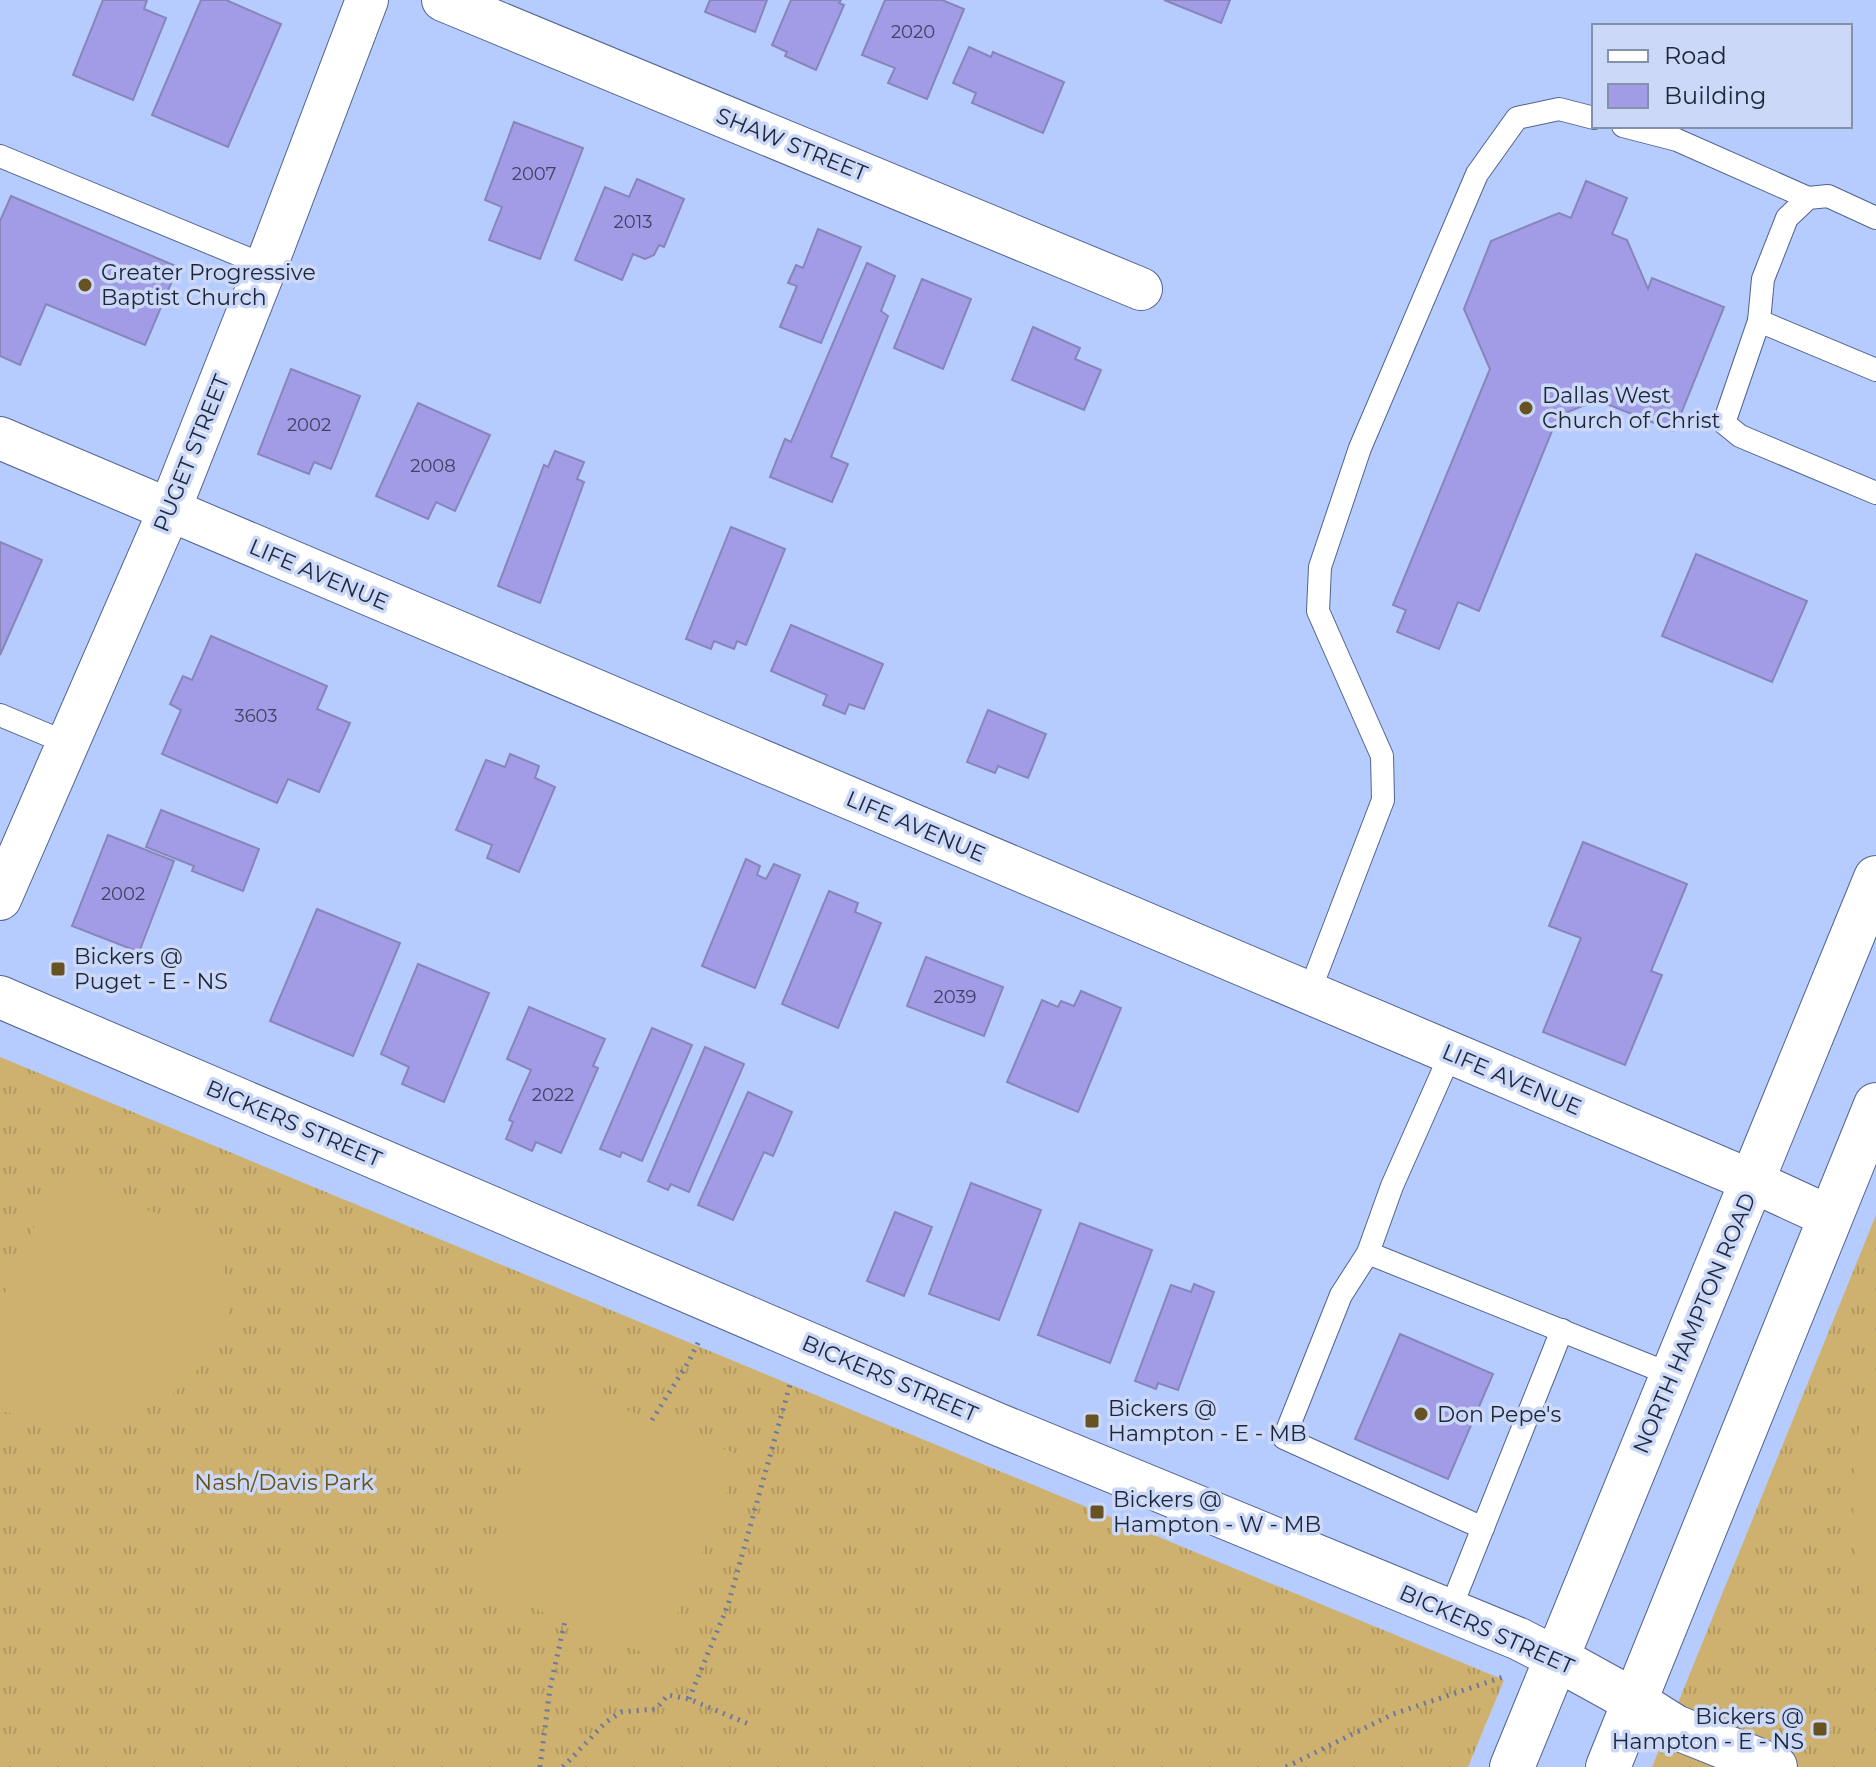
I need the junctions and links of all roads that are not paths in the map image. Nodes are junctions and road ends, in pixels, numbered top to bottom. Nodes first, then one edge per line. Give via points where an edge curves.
1 (367, 0) edge
2 (443, 0) edge
3 (1592, 117) edge
4 (1631, 128) edge
5 (0, 156) edge
6 (1808, 198) junction
7 (1876, 218) edge
8 (266, 266) junction
9 (1141, 289) dead end
10 (1759, 321) junction
11 (1876, 370) edge
12 (0, 438) edge
13 (1876, 493) edge
14 (169, 511) junction
15 (0, 715) edge
16 (67, 743) junction
17 (1876, 878) edge
18 (0, 899) edge
19 (1309, 993) junction
20 (0, 997) edge
21 (1451, 1053) junction
22 (1876, 1105) edge
23 (1754, 1182) junction
24 (1830, 1217) junction
25 (1368, 1253) junction
26 (1562, 1330) junction
27 (1672, 1375) junction
28 (1483, 1528) junction
29 (1450, 1610) junction
30 (1556, 1658) junction
31 (1634, 1701) junction
32 (1512, 1767) edge
33 (1608, 1767) edge
34 (1775, 1767) edge

1 - 8 street, PUGET STREET
2 - 9 street, SHAW STREET
3 - 19 lane via 1559,109 1517,118 1477,174 1360,448 1320,567 1318,611 1382,756 1383,800
4 - 6 lane via 1677,140
5 - 8 lane
6 - 7 lane via 1828,196
6 - 10 lane via 1787,218 1763,279
8 - 14 street, PUGET STREET
10 - 11 lane
10 - 13 lane via 1724,423 1740,436
12 - 14 street, LIFE AVENUE
14 - 16 street, PUGET STREET
14 - 19 street, LIFE AVENUE
15 - 16 lane
16 - 18 street, PUGET STREET
17 - 23 main road, NORTH HAMPTON ROAD
19 - 21 street, LIFE AVENUE
20 - 29 street, BICKERS STREET via 997,1424
21 - 23 street, LIFE AVENUE
21 - 25 lane
22 - 24 main road
23 - 24 street, LIFE AVENUE
23 - 27 main road, NORTH HAMPTON ROAD
24 - 31 main road
25 - 26 lane
25 - 28 lane via 1341,1295 1284,1438
26 - 27 lane
26 - 28 lane
27 - 30 main road, NORTH HAMPTON ROAD
28 - 29 lane
29 - 30 street, BICKERS STREET
30 - 31 main road, BICKERS STREET
30 - 32 main road, NORTH HAMPTON ROAD
31 - 33 main road
31 - 34 main road, BICKERS STREET via 1675,1727

